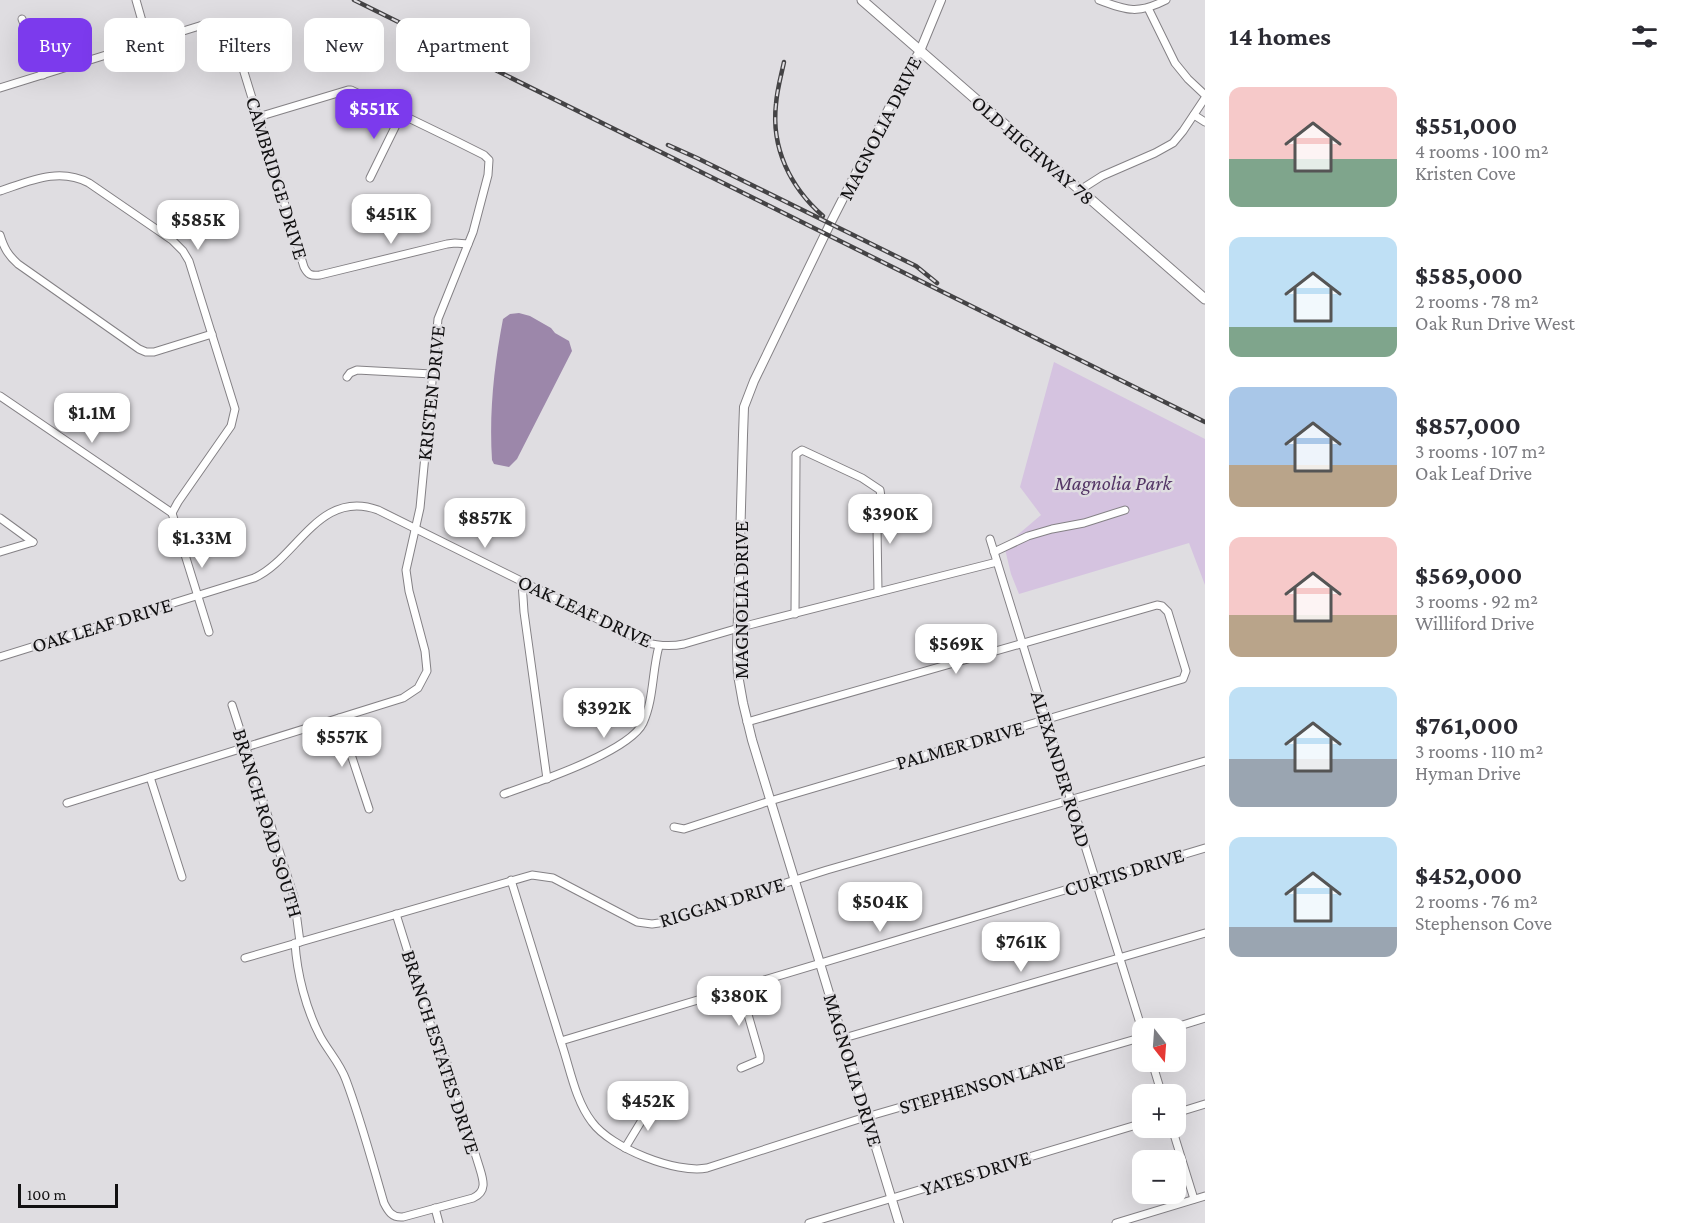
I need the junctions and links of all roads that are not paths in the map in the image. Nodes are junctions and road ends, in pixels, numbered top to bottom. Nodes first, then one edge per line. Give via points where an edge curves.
1 (136, 0) edge
2 (862, 0) edge
3 (941, 0) edge
4 (1099, 0) edge
5 (1166, 0) edge
6 (1148, 8) junction
7 (141, 18) edge
8 (185, 30) edge
9 (920, 51) junction
10 (104, 56) edge
11 (42, 72) edge
12 (43, 75) junction
13 (0, 88) edge
14 (1205, 96) edge
15 (401, 114) junction
16 (1194, 115) junction
17 (258, 117) junction
18 (1205, 122) edge
19 (370, 178) dead end
20 (1080, 190) junction
21 (0, 191) edge
22 (0, 235) edge
23 (468, 244) junction
24 (1205, 299) edge
25 (212, 334) junction
26 (432, 374) junction
27 (347, 377) dead end
28 (0, 396) edge
29 (1125, 510) dead end
30 (172, 513) junction
31 (0, 518) edge
32 (416, 529) junction
33 (990, 539) dead end
34 (0, 552) edge
35 (994, 552) junction
36 (997, 562) junction
37 (522, 582) junction
38 (878, 592) junction
39 (198, 596) junction
40 (795, 614) junction
41 (738, 629) junction
42 (209, 632) dead end
43 (1022, 643) junction
44 (659, 646) junction
45 (0, 657) edge
46 (232, 705) dead end
47 (339, 718) junction
48 (1046, 720) junction
49 (747, 722) junction
50 (246, 747) junction
51 (1205, 761) edge
52 (150, 777) junction
53 (547, 779) junction
54 (504, 794) dead end
55 (1071, 800) junction
56 (770, 801) junction
57 (67, 802) dead end
58 (369, 809) dead end
59 (674, 827) dead end
60 (1205, 848) edge
61 (182, 877) dead end
62 (511, 880) junction
63 (795, 880) junction
64 (1096, 880) junction
65 (396, 914) junction
66 (1205, 933) edge
67 (297, 943) junction
68 (245, 958) dead end
69 (1119, 958) junction
70 (820, 963) junction
71 (740, 987) junction
72 (1138, 1018) edge
73 (1205, 1018) edge
74 (1186, 1024) edge
75 (844, 1038) junction
76 (1132, 1038) edge
77 (561, 1041) junction
78 (741, 1068) dead end
79 (1205, 1104) edge
80 (658, 1105) dead end
81 (1186, 1110) edge
82 (867, 1117) junction
83 (1132, 1126) edge
84 (1175, 1138) edge
85 (625, 1148) junction
86 (1205, 1196) edge
87 (892, 1198) junction
88 (1194, 1199) junction
89 (435, 1208) junction
90 (439, 1223) edge
91 (809, 1223) edge
92 (899, 1223) edge
93 (1116, 1223) edge

1 - 7 street
2 - 9 main road, OLD HIGHWAY 78
3 - 9 street, MAGNOLIA DRIVE
4 - 6 street via 1124,10
5 - 6 street
6 - 14 street via 1175,63
8 - 17 street, CAMBRIDGE DRIVE via 209,23 223,23 229,28
9 - 20 main road, OLD HIGHWAY 78
9 - 41 street, MAGNOLIA DRIVE via 830,224 744,407
10 - 12 street
11 - 12 street
12 - 13 street
14 - 16 street
15 - 17 street via 348,90
15 - 19 street
15 - 23 street, KRISTEN DRIVE via 490,162
16 - 18 street
16 - 20 street via 1178,138 1165,148
17 - 23 street, CAMBRIDGE DRIVE via 307,273 313,275 447,244
20 - 24 main road, OLD HIGHWAY 78
21 - 25 street via 64,175 89,183 179,247 189,261
22 - 25 street via 9,256 18,264 139,349 154,352
23 - 26 street, KRISTEN DRIVE via 438,319
25 - 30 street via 235,409 231,426
26 - 27 street via 364,370
26 - 32 street, KRISTEN DRIVE
28 - 30 street
29 - 35 street via 1028,536
30 - 39 street
31 - 34 street via 33,542
32 - 37 street, OAK LEAF DRIVE
32 - 39 street, OAK LEAF DRIVE via 372,508 357,506 336,511 317,522 264,573
32 - 47 street, KRISTEN DRIVE via 406,575 425,651 426,675 409,695
33 - 35 street, ALEXANDER ROAD
35 - 36 street, ALEXANDER ROAD
36 - 38 street, OAK LEAF DRIVE
36 - 43 street, ALEXANDER ROAD
37 - 44 street, OAK LEAF DRIVE
37 - 53 street
38 - 40 street, OAK LEAF DRIVE
38 - 40 street via 878,488 799,451
39 - 42 street
39 - 45 street, OAK LEAF DRIVE
40 - 41 street, OAK LEAF DRIVE
41 - 44 street, OAK LEAF DRIVE via 675,646
41 - 49 street, MAGNOLIA DRIVE via 738,675
43 - 48 street, ALEXANDER ROAD
43 - 48 street, PALMER DRIVE via 1157,604 1170,616 1186,671 1184,679
43 - 49 street
44 - 53 street via 646,714 637,732 606,752
46 - 50 street, BRANCH ROAD SOUTH
47 - 50 street, KRISTEN DRIVE
47 - 58 street
48 - 55 street, ALEXANDER ROAD
48 - 56 street, PALMER DRIVE
49 - 56 street, MAGNOLIA DRIVE
50 - 52 street, KRISTEN DRIVE
50 - 67 street, BRANCH ROAD SOUTH via 294,897
51 - 55 street, RIGGAN DRIVE
52 - 57 street, KRISTEN DRIVE
52 - 61 street
53 - 54 street
55 - 63 street, RIGGAN DRIVE
55 - 64 street, ALEXANDER ROAD
56 - 59 street, PALMER DRIVE via 684,829
56 - 63 street, MAGNOLIA DRIVE
60 - 64 street, CURTIS DRIVE
62 - 63 street, RIGGAN DRIVE via 548,876 632,920 652,924
62 - 65 street, RIGGAN DRIVE
62 - 77 street, STEPHENSON LANE
63 - 70 street, MAGNOLIA DRIVE
64 - 69 street, ALEXANDER ROAD
64 - 70 street, CURTIS DRIVE
65 - 67 street, RIGGAN DRIVE
65 - 89 street, BRANCH ESTATES DRIVE via 431,1026 449,1067 484,1186 473,1198
66 - 69 street
67 - 68 street, RIGGAN DRIVE
67 - 89 street, BRANCH ROAD SOUTH via 299,974 307,1003 321,1038 346,1080 386,1207 398,1217
69 - 72 street, ALEXANDER ROAD
69 - 75 street
70 - 71 street, CURTIS DRIVE
70 - 75 street, MAGNOLIA DRIVE
71 - 77 street, CURTIS DRIVE
71 - 78 street via 760,1056 760,1060
73 - 74 street
75 - 82 street, MAGNOLIA DRIVE
76 - 82 street, STEPHENSON LANE
77 - 85 street, STEPHENSON LANE via 589,1118 603,1135
79 - 81 street
80 - 85 street via 642,1120
82 - 85 street, STEPHENSON LANE via 702,1169 684,1169
82 - 87 street, MAGNOLIA DRIVE
83 - 87 street, YATES DRIVE
84 - 88 street
86 - 88 street
87 - 91 street, YATES DRIVE
87 - 92 street, MAGNOLIA DRIVE
88 - 93 street
89 - 90 street

